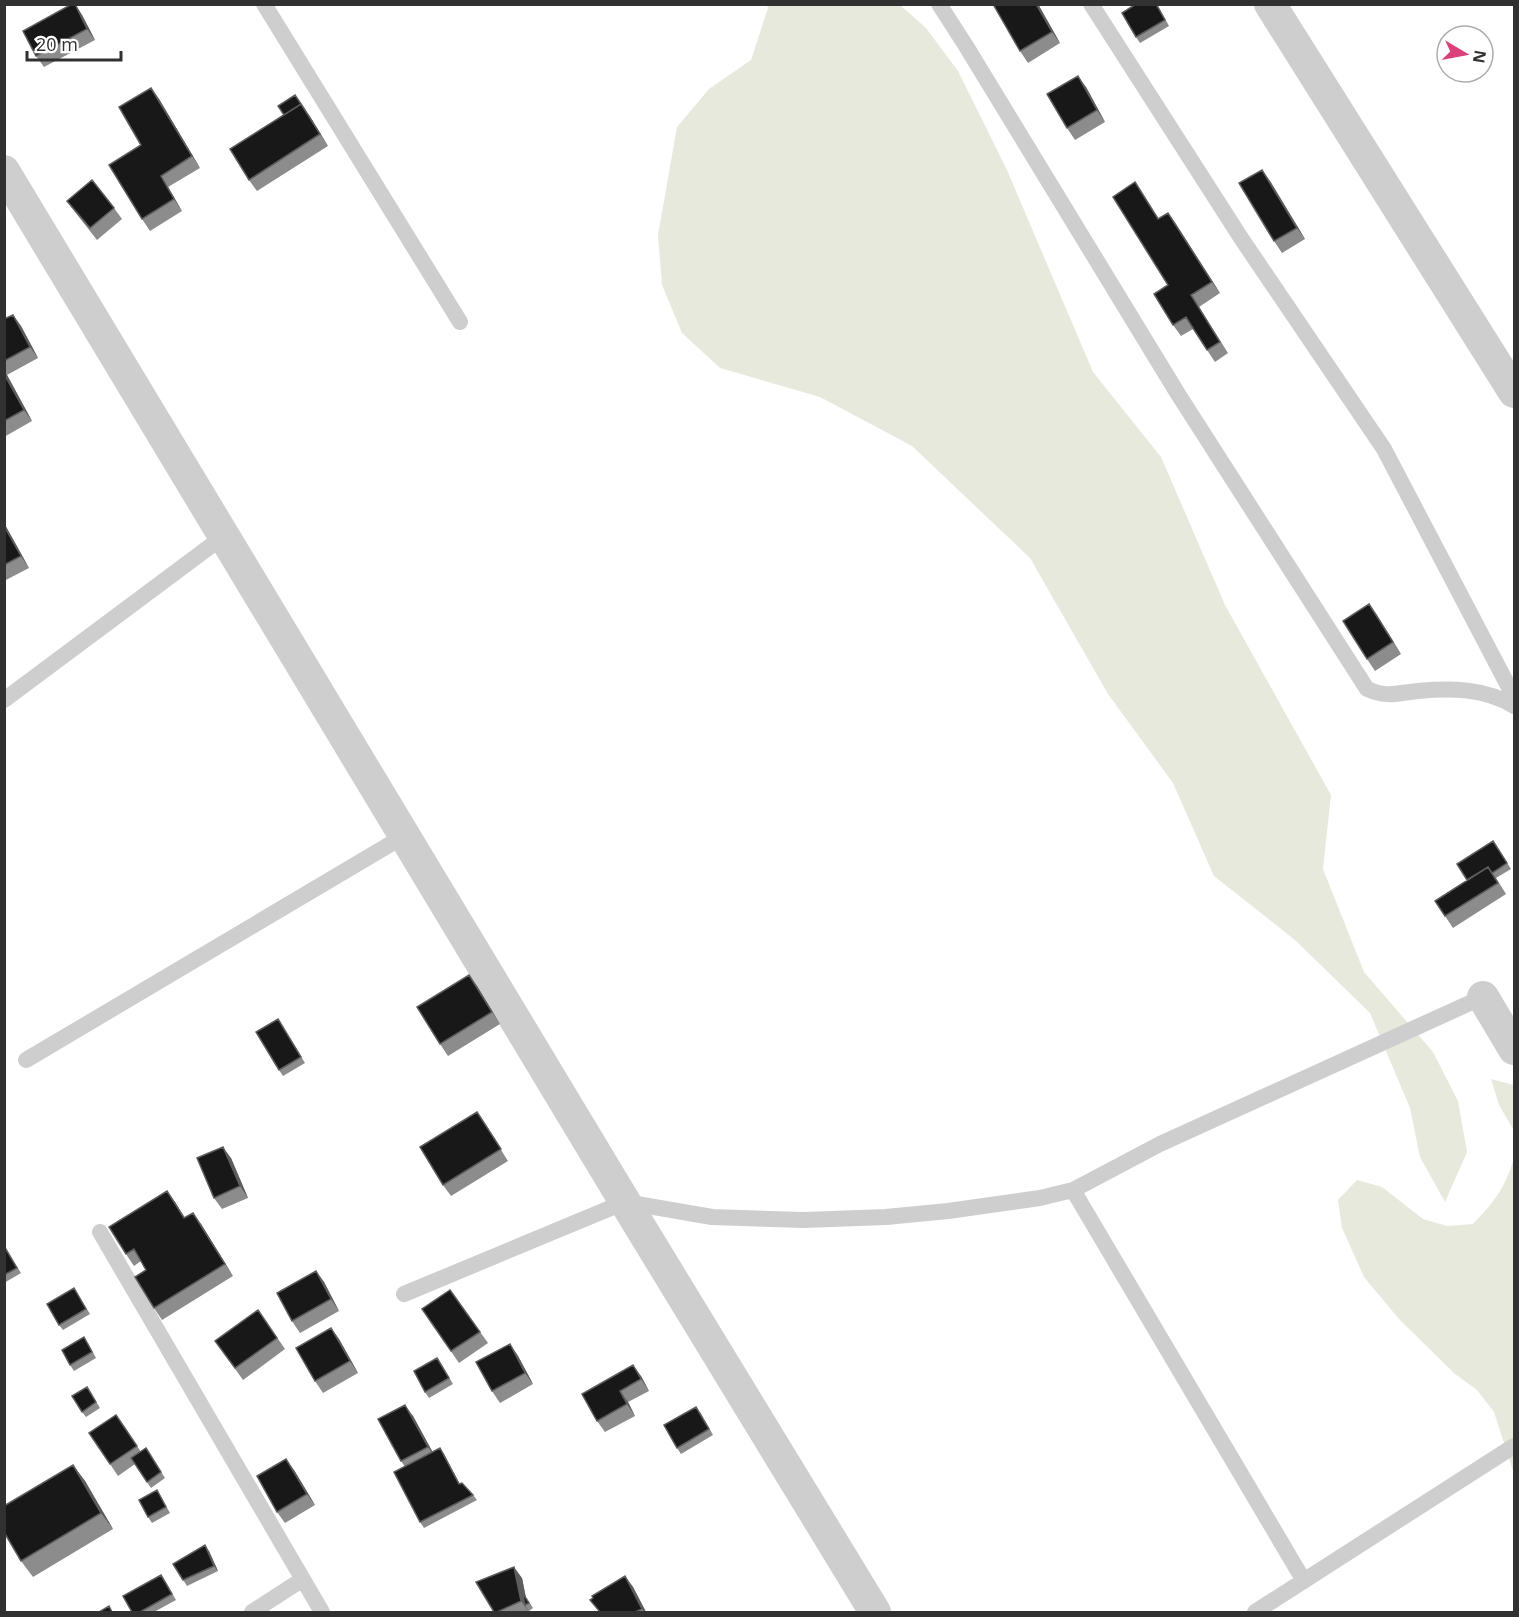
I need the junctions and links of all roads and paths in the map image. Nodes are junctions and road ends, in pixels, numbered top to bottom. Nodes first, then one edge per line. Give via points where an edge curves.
1 (264, 4) edge
2 (939, 4) edge
3 (1091, 4) edge
4 (1270, 4) edge
5 (4, 171) edge
6 (460, 322) dead end
7 (1515, 392) edge
8 (224, 536) junction
9 (1515, 697) edge
10 (4, 700) edge
11 (1515, 706) edge
12 (404, 836) junction
13 (1483, 997) joint
14 (1515, 1049) edge
15 (26, 1060) dead end
16 (1072, 1190) junction
17 (625, 1202) junction
18 (100, 1232) dead end
19 (404, 1294) dead end
20 (1515, 1446) edge
21 (303, 1580) junction
22 (1304, 1581) junction
23 (252, 1612) edge
24 (322, 1612) edge
25 (875, 1612) edge
26 (1255, 1612) edge

1 - 6 lane
2 - 11 lane via 1178,394 1367,689 1383,696 1439,689 1468,690 1500,697
3 - 9 lane via 1241,238 1384,449
4 - 7 street
5 - 8 street
8 - 10 lane
8 - 12 street
12 - 15 lane
12 - 17 street
13 - 14 street
13 - 16 lane via 1160,1144
16 - 17 lane via 948,1211 804,1220 712,1217
16 - 22 lane
17 - 19 lane
17 - 25 street
18 - 21 lane
20 - 22 lane
21 - 23 lane
21 - 24 lane
22 - 26 lane

